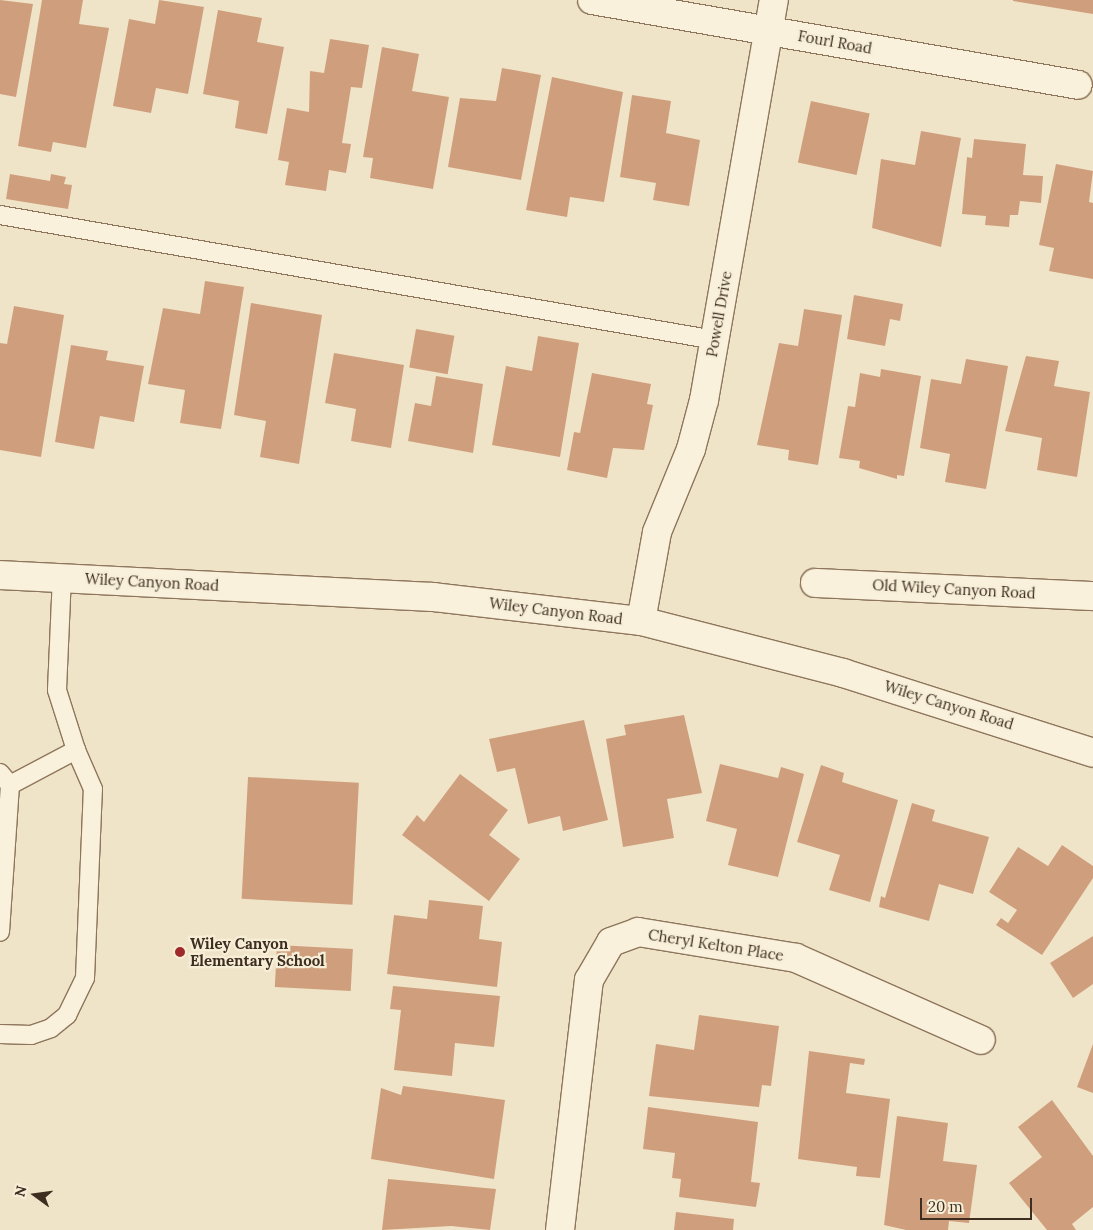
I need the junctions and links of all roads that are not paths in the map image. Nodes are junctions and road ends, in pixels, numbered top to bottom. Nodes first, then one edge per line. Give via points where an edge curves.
1 (592, 0) edge
2 (774, 0) edge
3 (769, 31) junction
4 (1078, 85) dead end
5 (0, 215) edge
6 (714, 340) junction
7 (0, 575) edge
8 (62, 577) junction
9 (815, 582) dead end
10 (1093, 596) edge
11 (640, 621) junction
12 (76, 750) junction
13 (1093, 753) edge
14 (5, 779) edge
15 (0, 932) edge
16 (0, 1034) edge
17 (981, 1040) dead end
18 (560, 1230) edge

1 - 3 street, Fourl Road
2 - 3 street, Powell Drive
3 - 4 street, Fourl Road
3 - 6 street, Powell Drive
5 - 6 lane
6 - 11 street, Powell Drive via 691,449 657,532
7 - 8 street, Wiley Canyon Road
8 - 11 street, Wiley Canyon Road via 433,596
8 - 12 lane via 57,690
9 - 10 street, Old Wiley Canyon Road
11 - 13 street, Wiley Canyon Road via 843,673
12 - 14 lane
12 - 16 lane via 93,789 85,978 67,1015 50,1028 32,1035
14 - 15 lane
17 - 18 street, Cheryl Kelton Place via 796,958 638,932 611,942 589,980

